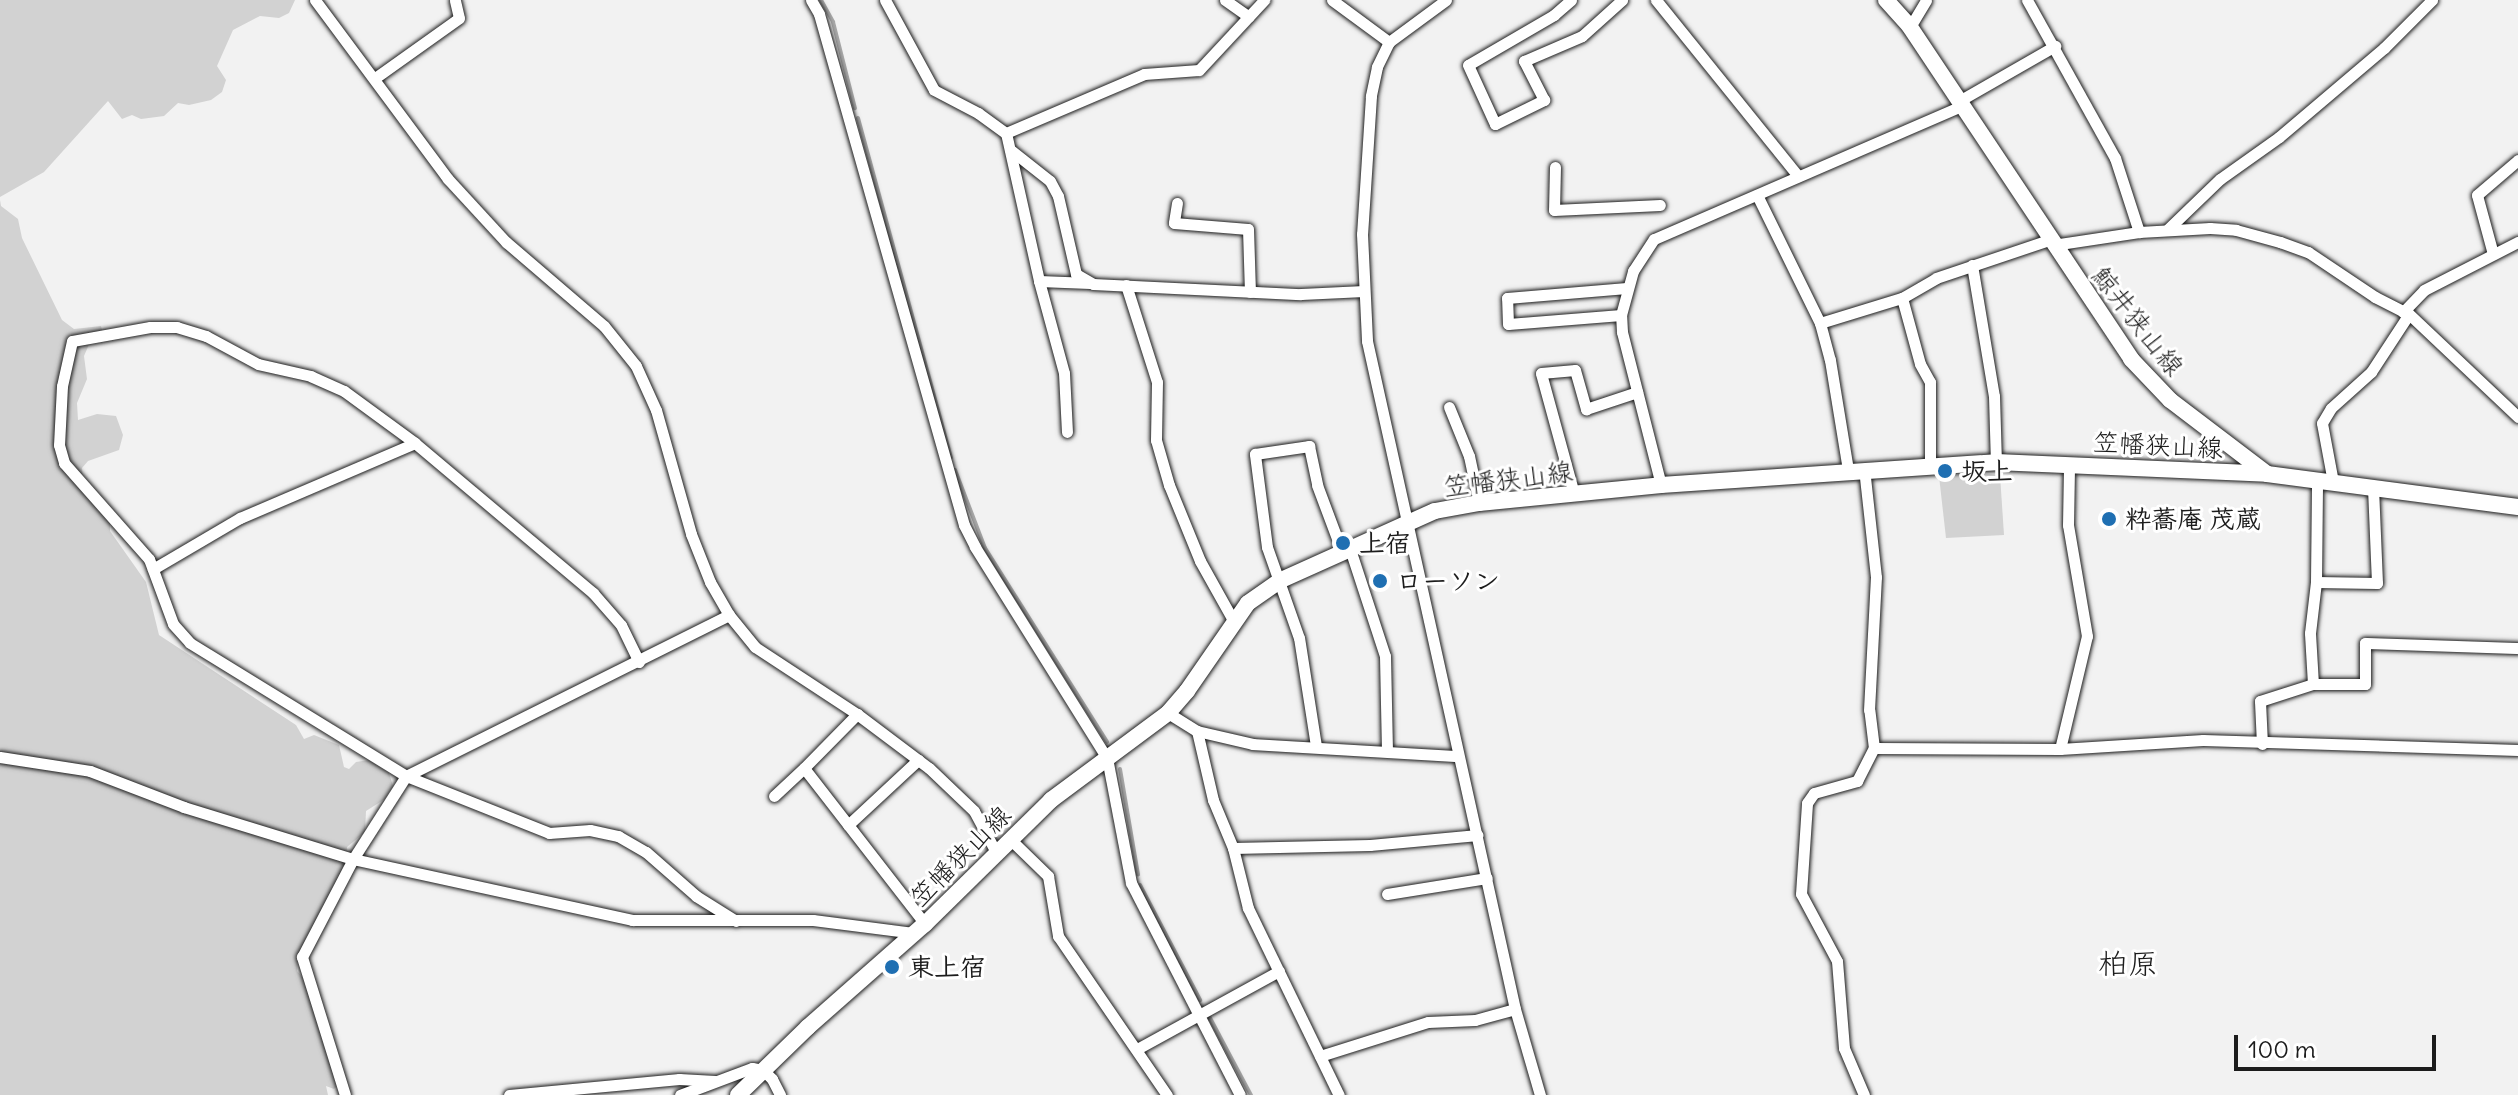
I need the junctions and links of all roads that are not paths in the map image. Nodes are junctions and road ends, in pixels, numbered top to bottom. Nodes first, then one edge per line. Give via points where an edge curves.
1 (315, 0) edge
2 (455, 0) edge
3 (811, 0) edge
4 (885, 0) edge
5 (1225, 0) edge
6 (1264, 0) edge
7 (1332, 0) edge
8 (1446, 0) edge
9 (1571, 0) edge
10 (1622, 0) edge
11 (1656, 0) edge
12 (1886, 0) edge
13 (1926, 0) edge
14 (2027, 0) edge
15 (2432, 0) edge
16 (1249, 17) junction
17 (1910, 27) junction
18 (1389, 42) junction
19 (2055, 46) junction
20 (375, 78) junction
21 (1961, 103) junction
22 (1006, 133) junction
23 (1012, 151) junction
24 (2518, 160) edge
25 (1555, 167) dead end
26 (1798, 176) junction
27 (1757, 195) junction
28 (1177, 203) dead end
29 (1660, 205) dead end
30 (2168, 229) junction
31 (2139, 232) junction
32 (2518, 242) edge
33 (2051, 243) junction
34 (2493, 254) junction
35 (1972, 265) junction
36 (1039, 281) junction
37 (1093, 284) junction
38 (1126, 285) junction
39 (1627, 288) junction
40 (1364, 291) junction
41 (1250, 292) junction
42 (1902, 298) junction
43 (2406, 313) junction
44 (1621, 315) junction
45 (1820, 323) junction
46 (1637, 392) junction
47 (1449, 407) dead end
48 (2518, 417) edge
49 (1067, 432) dead end
50 (415, 443) junction
51 (1996, 462) junction
52 (2069, 465) junction
53 (1930, 466) junction
54 (1856, 469) junction
55 (2267, 474) junction
56 (2325, 481) junction
57 (1661, 485) junction
58 (2373, 487) junction
59 (1574, 494) junction
60 (1479, 503) junction
61 (2518, 507) edge
62 (1408, 521) junction
63 (1346, 551) junction
64 (153, 569) junction
65 (1279, 581) junction
66 (2316, 582) junction
67 (729, 615) junction
68 (1233, 620) junction
69 (2518, 648) edge
70 (639, 662) junction
71 (2313, 684) junction
72 (1168, 713) junction
73 (857, 714) junction
74 (1197, 731) junction
75 (2262, 744) junction
76 (1316, 746) junction
77 (1874, 748) junction
78 (2060, 749) junction
79 (1387, 750) junction
80 (2518, 750) edge
81 (1458, 756) junction
82 (0, 757) edge
83 (1107, 758) junction
84 (918, 760) junction
85 (804, 768) junction
86 (406, 776) junction
87 (774, 796) dead end
88 (848, 825) junction
89 (1478, 835) junction
90 (1011, 840) junction
91 (1233, 848) junction
92 (997, 854) junction
93 (353, 859) junction
94 (1487, 878) junction
95 (1387, 894) dead end
96 (736, 921) junction
97 (920, 929) junction
98 (1279, 971) junction
99 (1515, 1009) junction
100 (1197, 1015) junction
101 (1137, 1049) junction
102 (1320, 1056) junction
103 (763, 1070) junction
104 (715, 1081) junction
105 (345, 1095) edge
106 (509, 1095) edge
107 (680, 1095) edge
108 (738, 1095) edge
109 (780, 1095) edge
110 (1167, 1095) edge
111 (1240, 1095) edge
112 (1339, 1095) edge
113 (1540, 1095) edge
114 (1864, 1095) edge

1 - 20 street
2 - 20 street via 459,18
3 - 83 street via 964,525
4 - 22 street via 934,90
5 - 16 street
6 - 16 street
7 - 18 street
8 - 18 street
9 - 10 street via 1468,65 1495,124 1544,100 1524,61 1582,36
11 - 26 street
12 - 17 main road, 鯨井狭山線
13 - 17 street
14 - 19 street
15 - 30 street via 2384,48 2279,137 2220,179
16 - 22 street via 1199,70 1144,74
17 - 21 main road, 鯨井狭山線
18 - 40 street via 1371,96 1362,234
19 - 21 street
19 - 31 street via 2115,158
20 - 67 street via 458,189 506,242 604,326 636,366 656,410 691,534
21 - 26 street
21 - 33 main road, 鯨井狭山線
22 - 23 street
23 - 36 street
23 - 37 street via 1050,181 1058,196 1071,263 1076,274
24 - 34 street via 2477,195
25 - 29 street via 1554,210
26 - 27 street
27 - 39 street via 1654,239
27 - 45 street
28 - 41 street via 1174,223 1248,229
30 - 31 street
30 - 43 street via 2236,230 2280,242 2308,252
31 - 33 street
32 - 34 street
33 - 35 street
33 - 55 main road, 鯨井狭山線 via 2107,328 2151,382
34 - 43 street via 2424,290
35 - 42 street
35 - 51 street via 1994,396
36 - 37 street
36 - 49 street via 1064,373
37 - 38 street
38 - 41 street
38 - 68 street via 1157,382 1156,440 1169,485 1200,561
39 - 44 street
39 - 44 street via 1507,298 1508,324
40 - 41 street
40 - 62 street via 1367,341
42 - 45 street
42 - 53 street via 1930,382
43 - 48 street
43 - 56 street via 2371,372 2322,423
44 - 46 street
45 - 54 street
46 - 57 street
46 - 59 street via 1586,409 1575,370 1541,373
47 - 60 street via 1469,456
50 - 64 street via 240,518
50 - 64 street via 344,391 311,376 258,364 194,331 150,327 72,341 62,386 59,445 64,463 133,538
50 - 70 street via 593,593 621,625
51 - 52 main road, 笠幡狭山線
51 - 53 main road, 笠幡狭山線
52 - 55 main road, 笠幡狭山線
52 - 78 street via 2068,525 2087,636
53 - 54 main road, 笠幡狭山線
54 - 57 main road, 笠幡狭山線
54 - 77 street via 1876,577 1869,710
55 - 56 main road
56 - 58 main road
56 - 66 street
57 - 59 main road, 笠幡狭山線
58 - 61 main road
58 - 66 street via 2377,583
59 - 60 main road, 笠幡狭山線
60 - 62 main road, 笠幡狭山線
62 - 63 main road, 笠幡狭山線
62 - 81 street
63 - 65 main road, 笠幡狭山線
63 - 65 street via 1317,485 1309,446 1255,454 1267,547
63 - 79 street via 1385,656
64 - 86 street via 173,624 190,643
65 - 68 main road, 笠幡狭山線
65 - 76 street via 1299,638
66 - 71 street via 2310,633
67 - 70 street
67 - 73 street via 755,647
68 - 72 main road, 笠幡狭山線
69 - 71 street via 2365,643 2365,684
70 - 86 street
71 - 75 street via 2260,701
72 - 74 street
72 - 83 main road, 笠幡狭山線
73 - 84 street
73 - 85 street
74 - 76 street via 1253,744
74 - 91 street via 1213,800
75 - 78 street via 2203,740
75 - 80 street
76 - 79 street
77 - 78 street
77 - 114 street via 1857,781 1814,793 1807,803 1801,894 1837,961 1844,1048
79 - 81 street
81 - 89 street
82 - 93 street via 90,771 184,807
83 - 90 main road, 笠幡狭山線 via 1051,800
83 - 100 street via 1131,883
84 - 88 street
84 - 92 street via 974,811
85 - 87 street
85 - 88 street
86 - 93 street
86 - 96 street via 549,833 590,830 618,836
88 - 97 street
89 - 91 street via 1370,845
89 - 94 street
90 - 92 main road, 笠幡狭山線
90 - 101 street via 1048,876 1058,936
91 - 98 street via 1248,908
92 - 97 main road, 笠幡狭山線
93 - 96 street via 632,920
93 - 105 street via 302,957
94 - 95 street
94 - 99 street
96 - 97 street via 813,920
97 - 103 main road, 笠幡狭山線
98 - 100 street
98 - 102 street
99 - 102 street via 1475,1020 1428,1022
99 - 113 street
100 - 101 street
100 - 111 street
101 - 110 street
102 - 112 street
103 - 104 street via 739,1071
103 - 108 main road, 笠幡狭山線
103 - 109 street
104 - 106 street via 679,1079
104 - 107 street

